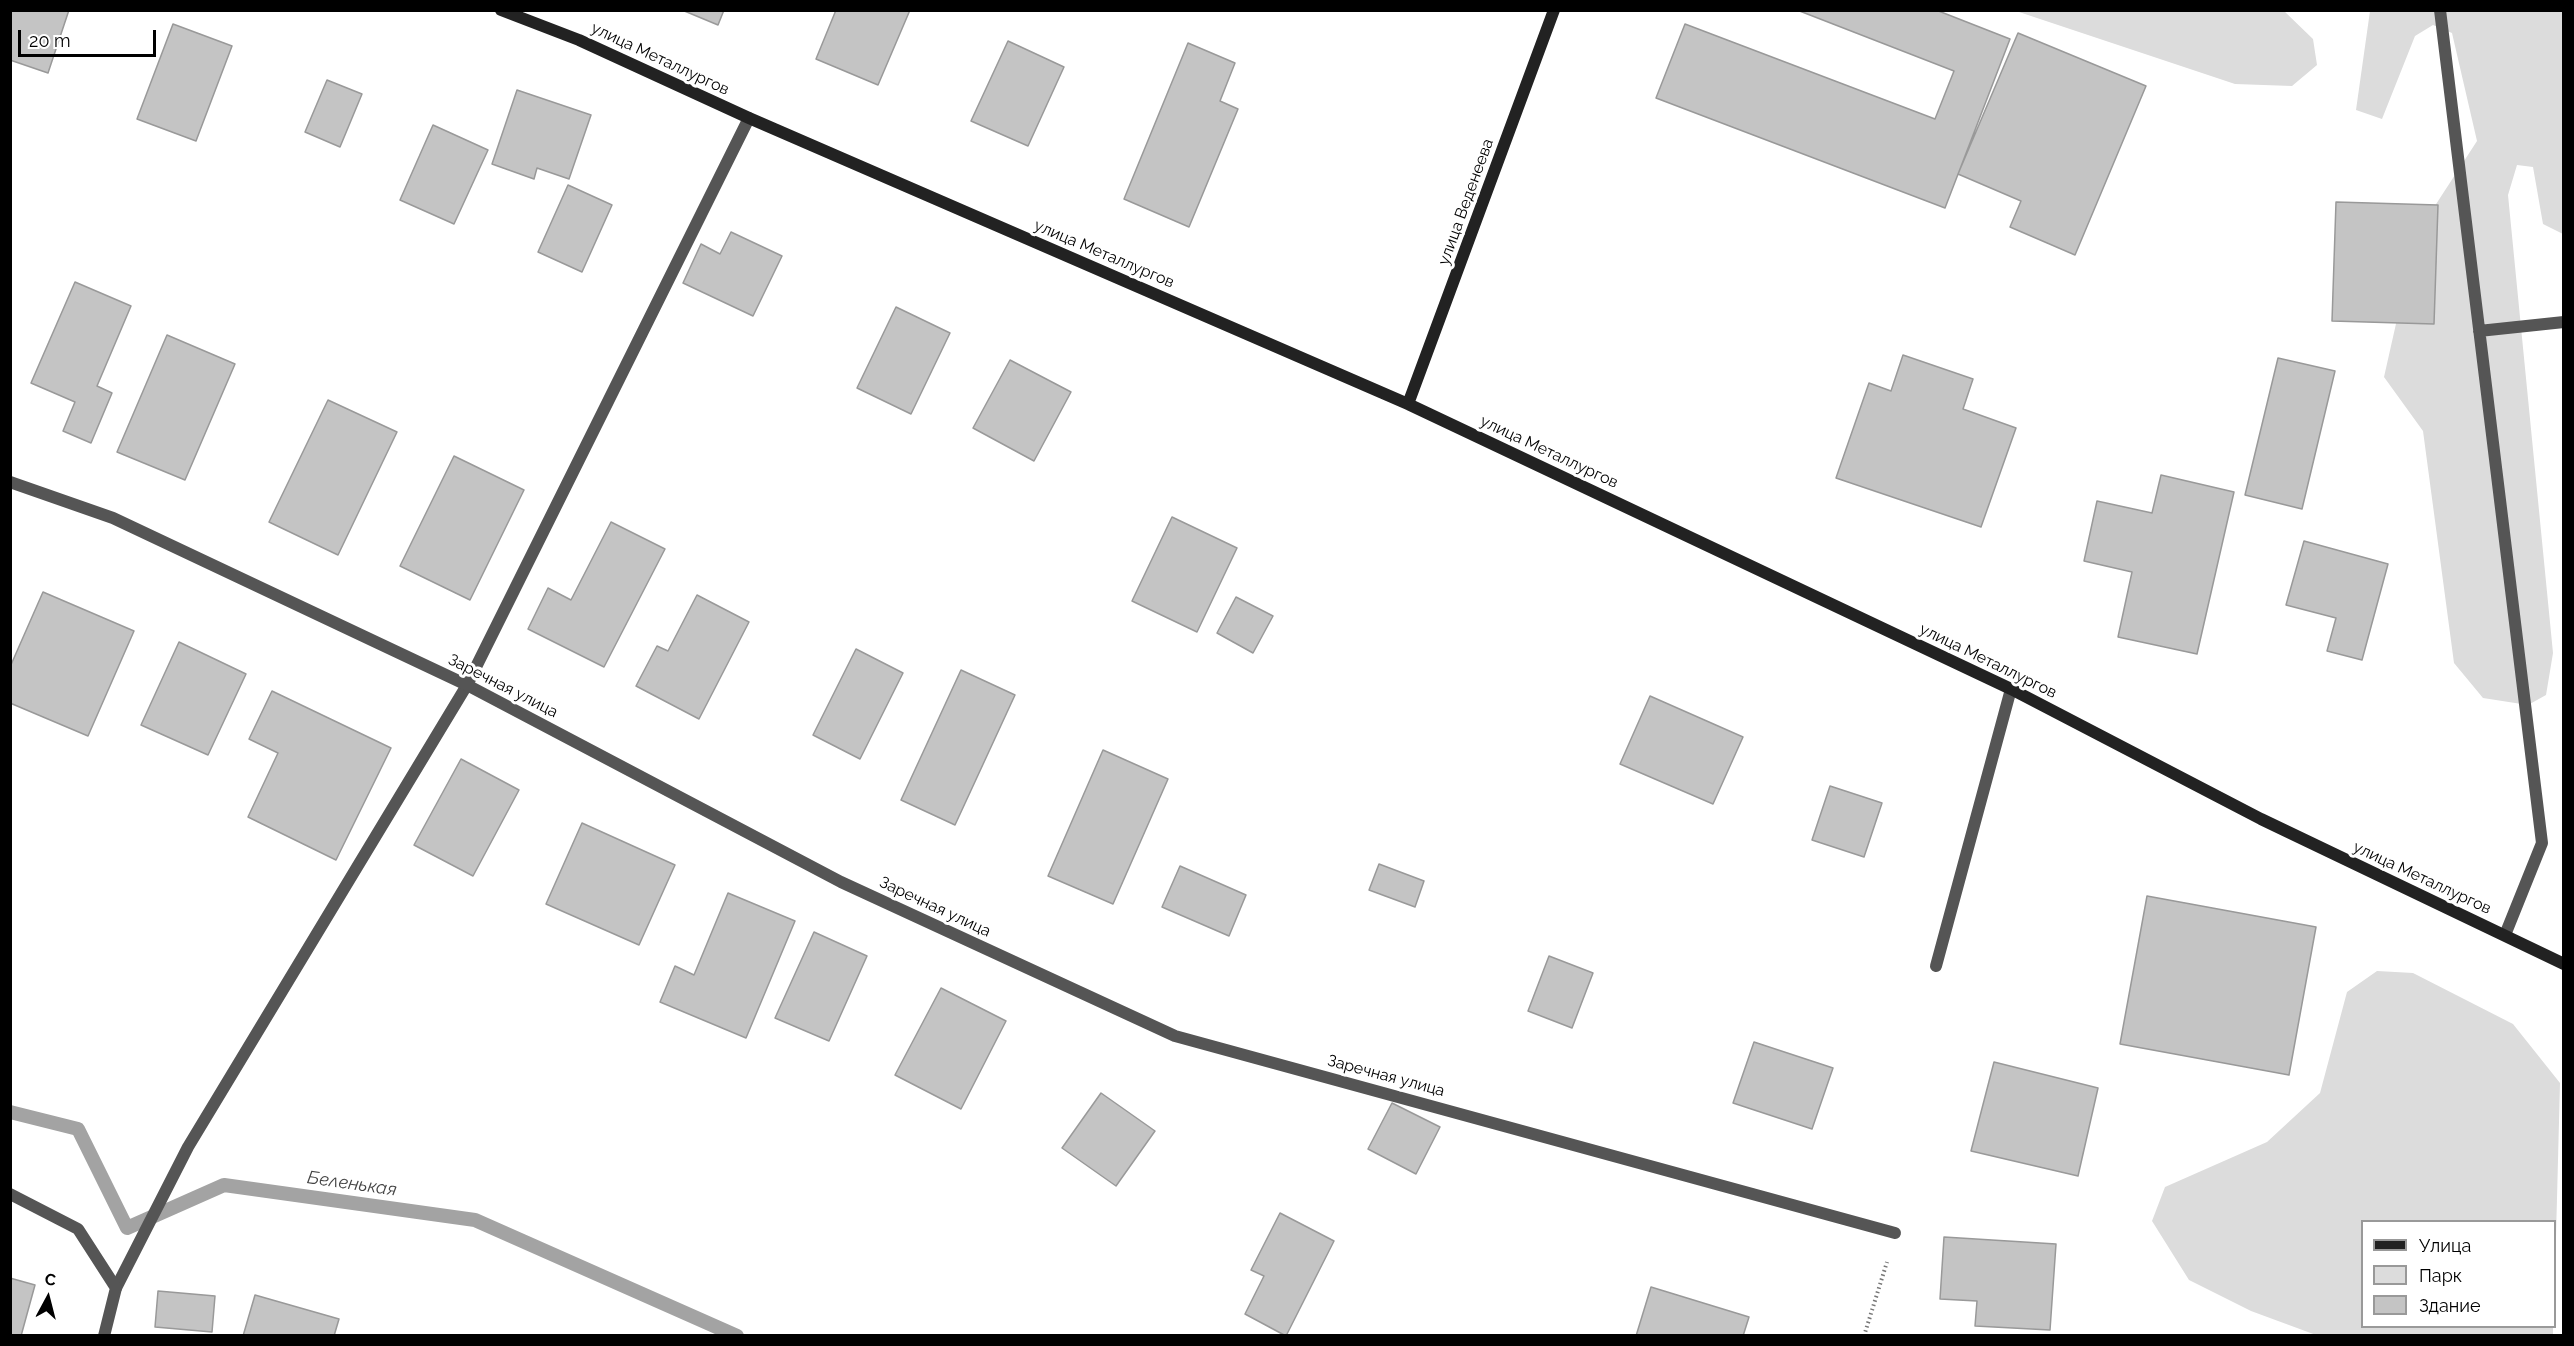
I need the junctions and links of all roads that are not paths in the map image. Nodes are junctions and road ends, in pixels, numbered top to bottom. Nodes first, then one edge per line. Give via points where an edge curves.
1 (501, 10) edge
2 (1554, 10) edge
3 (2440, 10) edge
4 (749, 118) junction
5 (2564, 322) edge
6 (2479, 331) junction
7 (1408, 404) junction
8 (10, 482) edge
9 (467, 686) junction
10 (2011, 689) junction
11 (2505, 935) junction
12 (2564, 964) edge
13 (1936, 966) dead end
14 (10, 1194) edge
15 (1895, 1233) road end
16 (116, 1288) junction
17 (104, 1335) edge

1 - 4 main road, улица Металлургов via 579,40
2 - 7 main road, улица Веденеева
3 - 6 street
4 - 7 main road, улица Металлургов
4 - 9 street
5 - 6 street
6 - 11 street via 2542,843
7 - 10 main road, улица Металлургов
8 - 9 street, Заречная улица via 113,518
9 - 15 street, Заречная улица via 841,882 1175,1036
9 - 16 street via 188,1147
10 - 11 main road, улица Металлургов via 2261,819
10 - 13 street
11 - 12 main road, улица Металлургов
14 - 16 street via 78,1229
16 - 17 street

